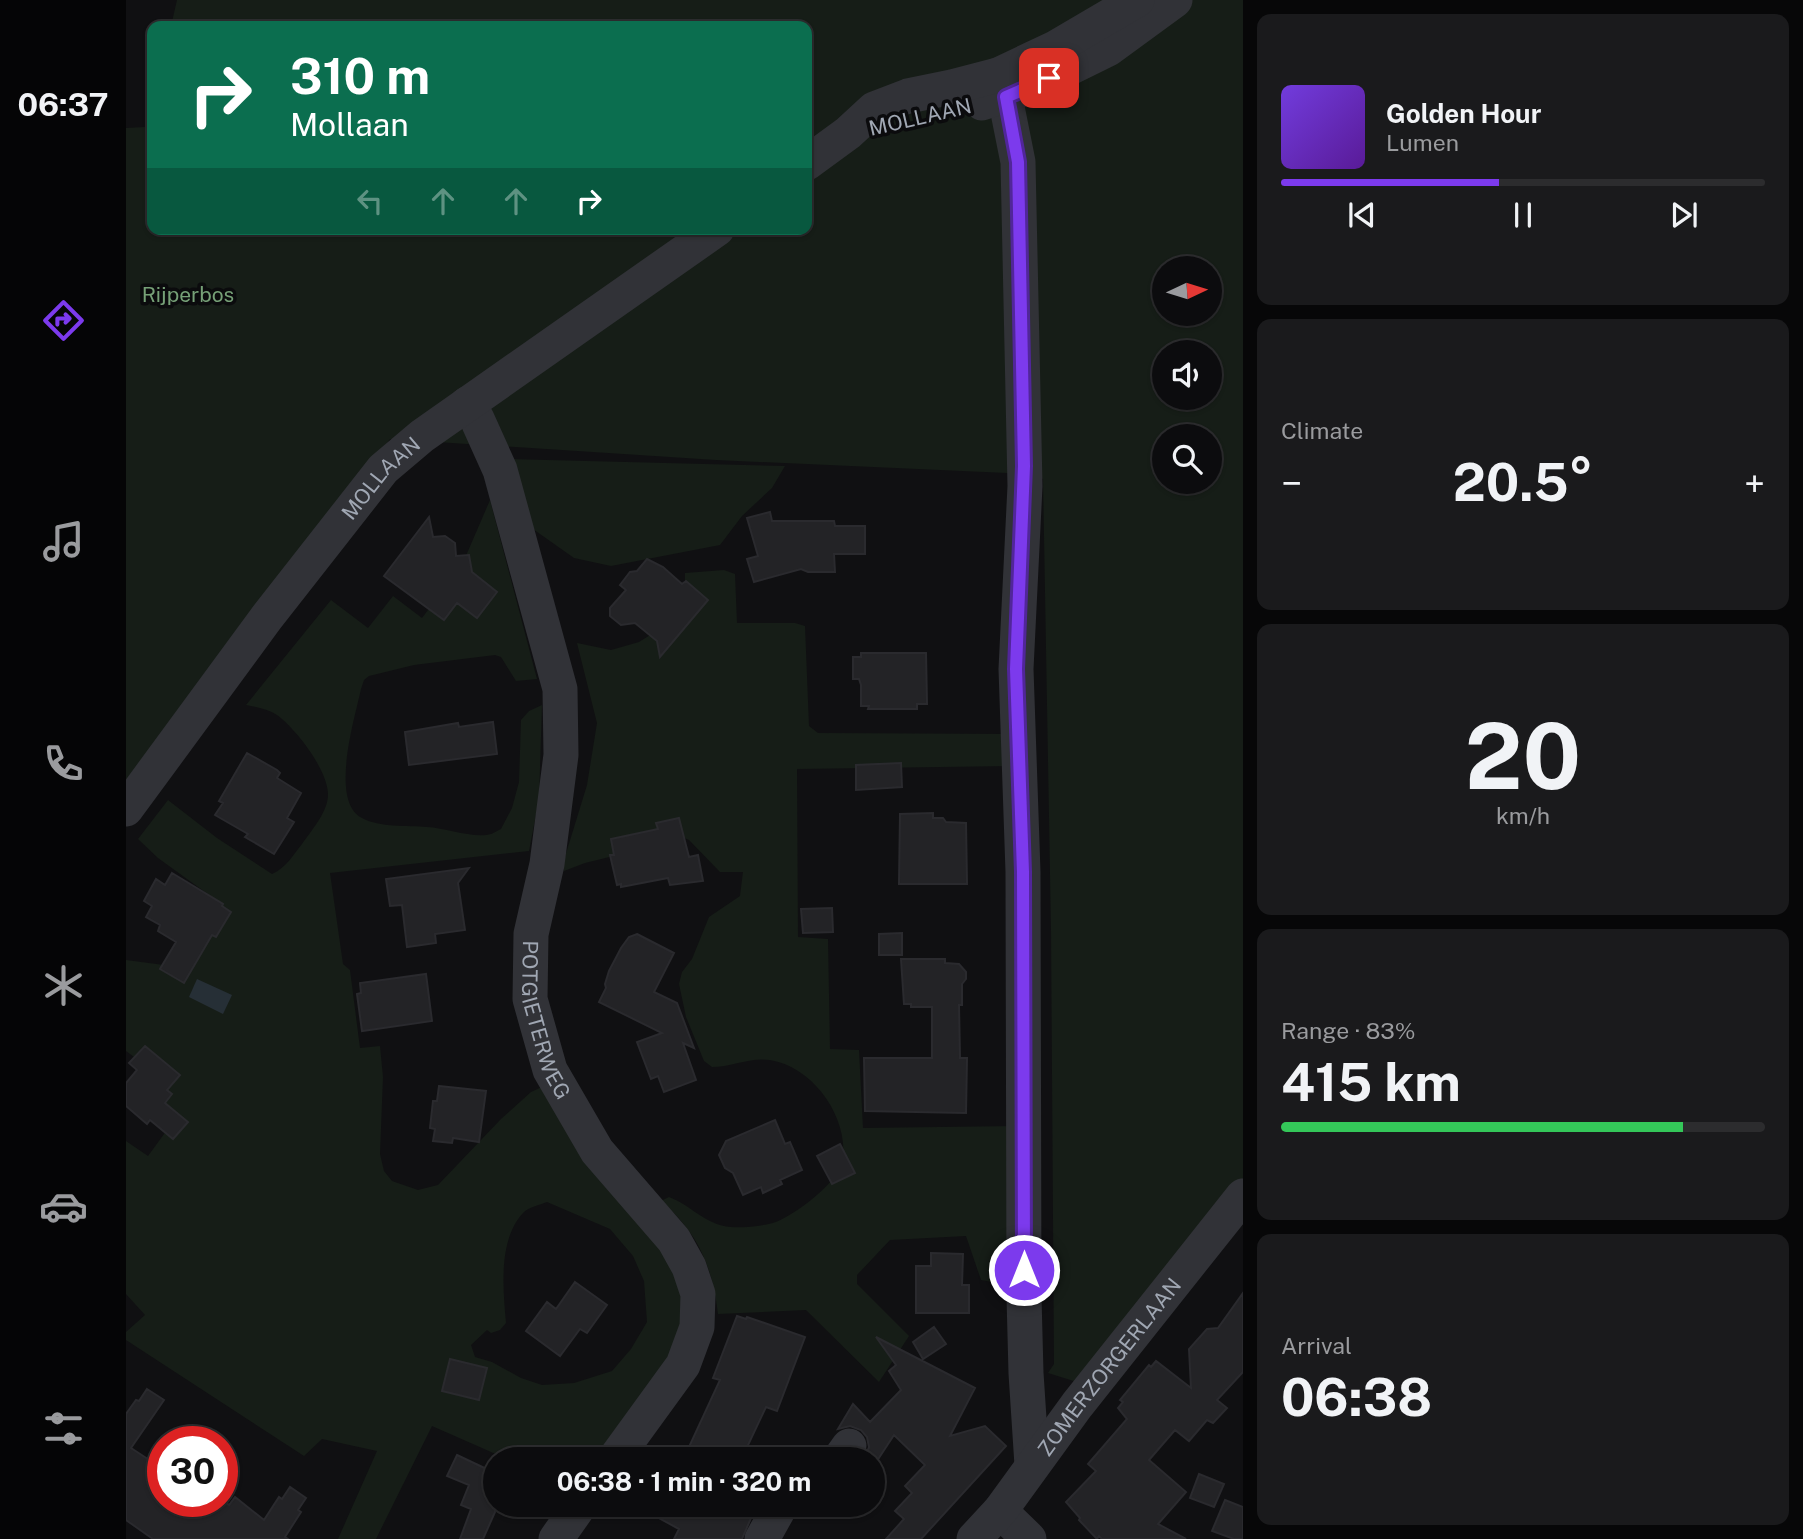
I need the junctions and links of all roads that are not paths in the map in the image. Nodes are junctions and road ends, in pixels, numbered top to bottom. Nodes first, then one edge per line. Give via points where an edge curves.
1 (1138, 0) edge
2 (1174, 0) edge
3 (1002, 86) junction
4 (812, 159) edge
5 (708, 235) edge
6 (467, 404) junction
7 (126, 809) edge
8 (1243, 1196) edge
9 (1026, 1373) junction
10 (1077, 1405) junction
11 (623, 1447) edge
12 (1032, 1465) junction
13 (1000, 1511) junction
14 (572, 1517) edge
15 (774, 1517) edge
16 (556, 1539) edge
17 (762, 1539) edge
18 (974, 1539) edge
19 (1029, 1539) edge

1 - 3 street, MOLLAAN via 1055,48
2 - 3 street, MOLLAAN via 1108,49
3 - 4 street, MOLLAAN via 848,133
3 - 9 street via 1018,162 1024,452 1016,669 1023,872
5 - 6 street, MOLLAAN
6 - 7 street, MOLLAAN via 383,469
6 - 11 street, POTGIETERWEG via 500,470 560,689 561,755 547,864 531,934 530,999 550,1070 597,1151 674,1240 698,1294 698,1327 683,1365
8 - 10 street, ZOMERZORGERLAAN
9 - 10 street
9 - 12 street
10 - 12 street, ZOMERZORGERLAAN
12 - 13 street, ZOMERZORGERLAAN
13 - 18 street, ZOMERZORGERLAAN
13 - 19 street
14 - 16 street
15 - 17 street

